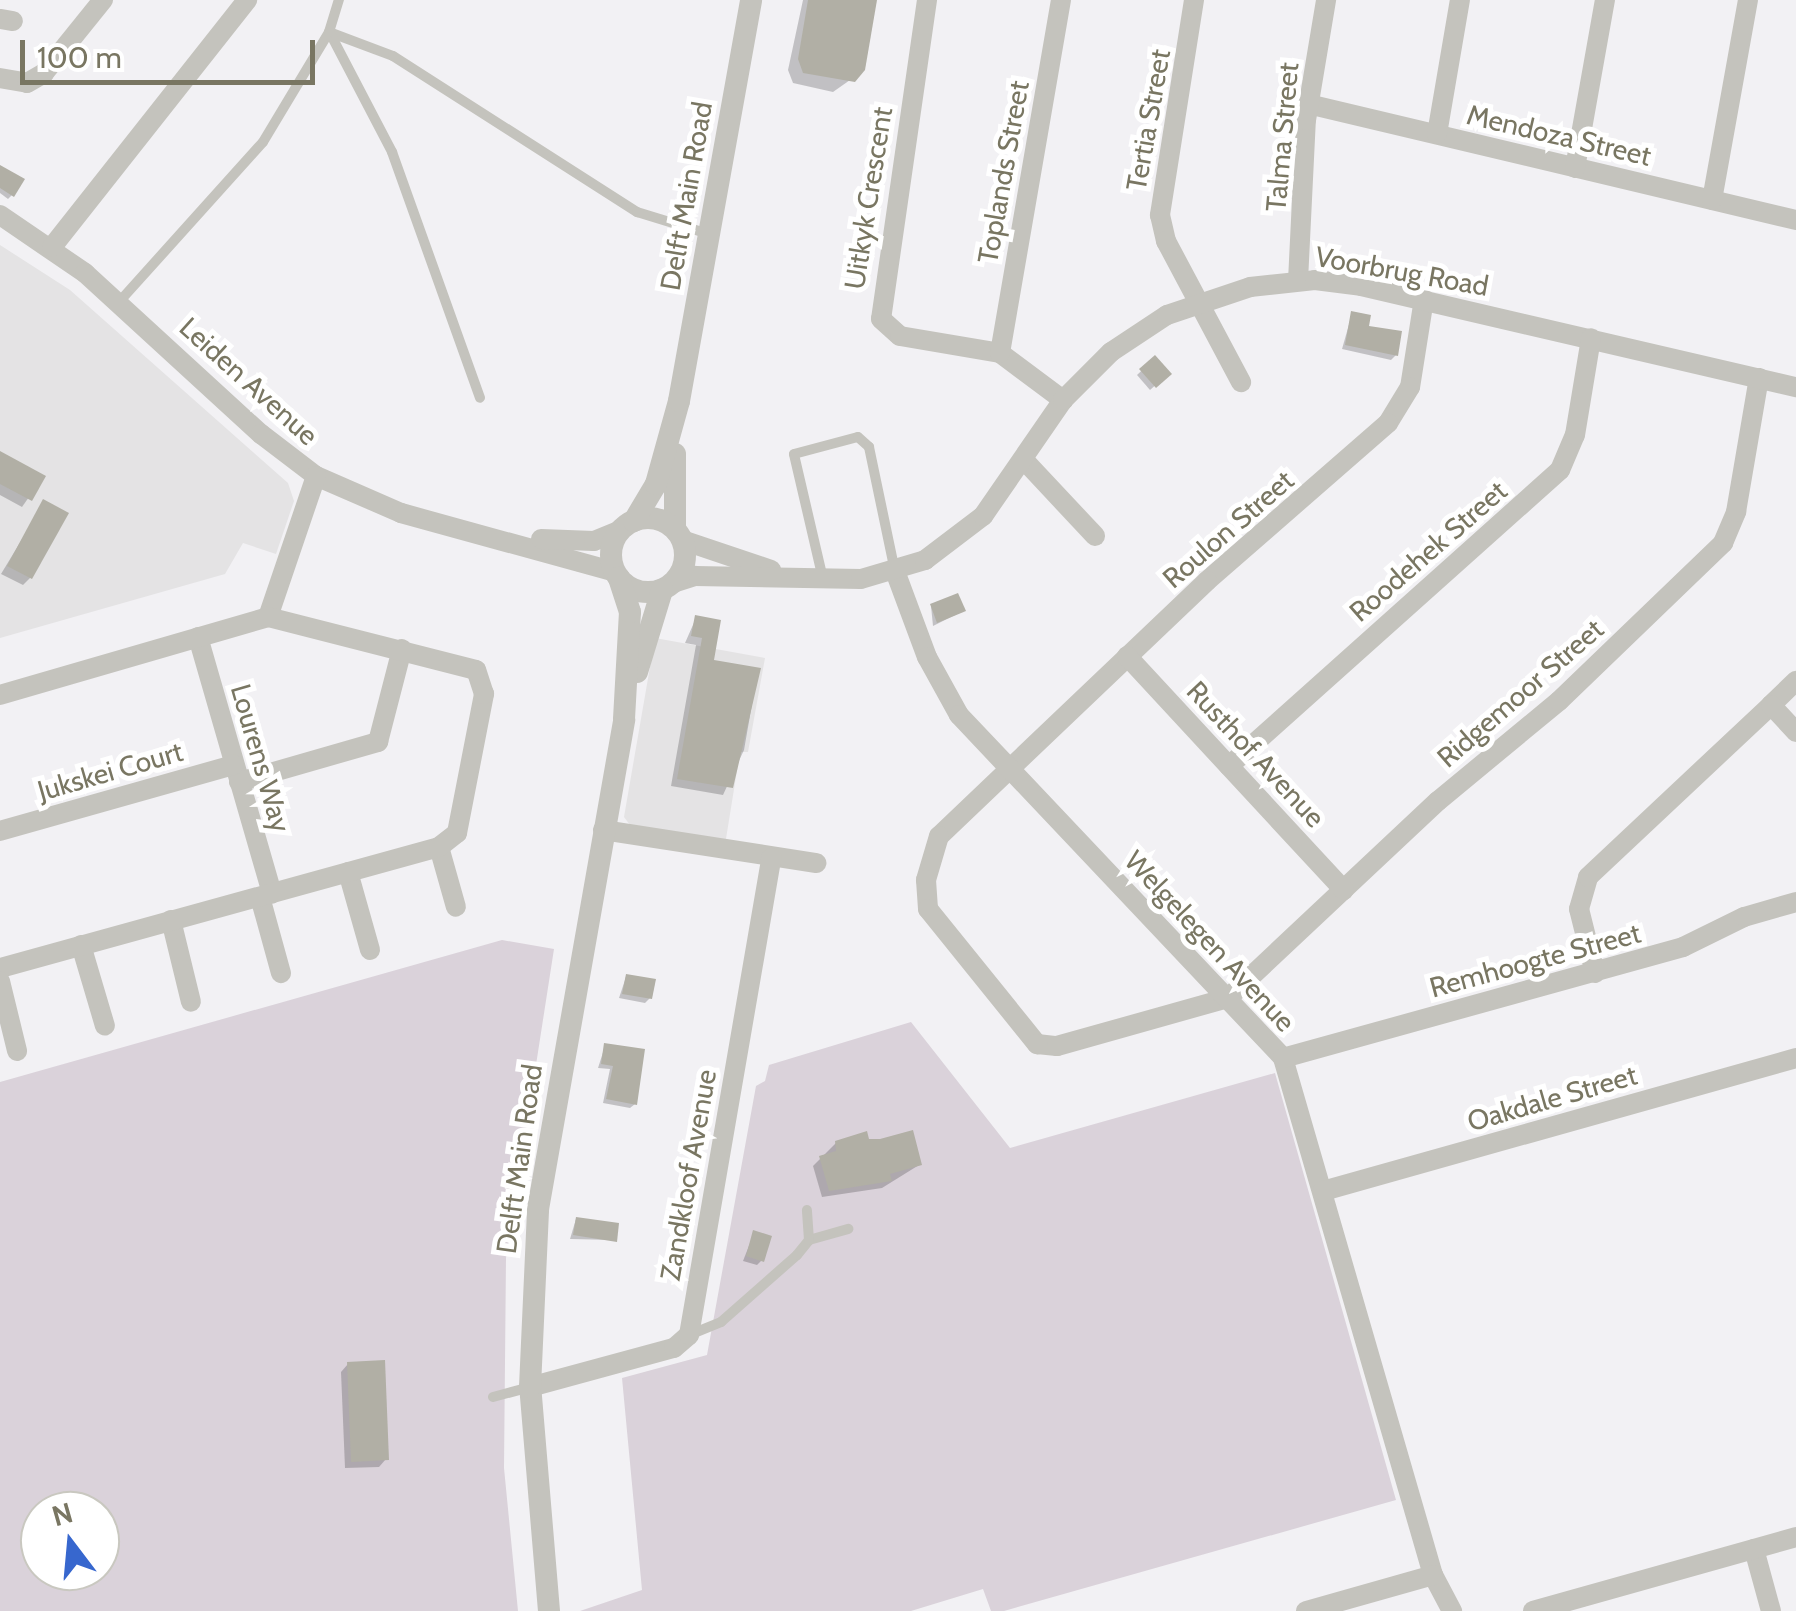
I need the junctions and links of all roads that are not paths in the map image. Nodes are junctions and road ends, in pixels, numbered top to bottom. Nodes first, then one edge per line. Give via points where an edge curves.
1 (103, 0) edge
2 (246, 0) edge
3 (339, 0) edge
4 (750, 0) edge
5 (927, 0) edge
6 (1060, 0) edge
7 (1194, 0) edge
8 (1326, 0) edge
9 (1460, 0) edge
10 (1605, 0) edge
11 (1748, 0) edge
12 (329, 32) junction
13 (0, 78) edge
14 (1308, 104) junction
15 (1437, 134) junction
16 (1575, 168) junction
17 (1712, 200) junction
18 (0, 216) edge
19 (1796, 220) edge
20 (710, 234) junction
21 (52, 247) junction
22 (1298, 280) junction
23 (1424, 299) junction
24 (119, 302) junction
25 (1198, 302) junction
26 (1592, 338) junction
27 (1000, 353) junction
28 (1759, 378) junction
29 (1240, 382) dead end
30 (1796, 387) edge
31 (480, 398) dead end
32 (1064, 400) junction
33 (679, 401) junction
34 (1024, 460) junction
35 (316, 476) junction
36 (627, 526) junction
37 (679, 534) junction
38 (489, 536) junction
39 (1096, 536) dead end
40 (896, 572) junction
41 (617, 575) junction
42 (815, 580) junction
43 (667, 587) junction
44 (268, 617) junction
45 (198, 637) junction
46 (402, 649) junction
47 (1127, 656) junction
48 (1796, 681) edge
49 (0, 694) edge
50 (1771, 704) junction
51 (624, 719) junction
52 (1796, 732) edge
53 (1230, 766) junction
54 (1008, 768) junction
55 (237, 773) junction
56 (603, 830) junction
57 (0, 831) edge
58 (439, 847) junction
59 (771, 858) junction
60 (816, 864) dead end
61 (348, 872) junction
62 (1344, 890) junction
63 (266, 895) junction
64 (1796, 902) edge
65 (456, 907) dead end
66 (170, 920) junction
67 (81, 946) junction
68 (370, 950) dead end
69 (0, 968) edge
70 (281, 973) dead end
71 (1595, 973) junction
72 (0, 981) edge
73 (1228, 998) junction
74 (191, 1002) dead end
75 (106, 1026) dead end
76 (17, 1050) dead end
77 (1283, 1058) junction
78 (1796, 1058) edge
79 (1322, 1191) junction
80 (806, 1210) dead end
81 (848, 1229) dead end
82 (810, 1240) junction
83 (688, 1335) junction
84 (530, 1387) junction
85 (493, 1396) dead end
86 (1796, 1537) edge
87 (1754, 1549) junction
88 (1432, 1576) junction
89 (1594, 1603) edge
90 (550, 1611) edge
91 (1306, 1611) edge
92 (1452, 1611) edge
93 (1533, 1611) edge
94 (1771, 1611) edge

1 - 13 street via 44,73 27,83
2 - 21 street
3 - 12 lane
4 - 20 street, Delft Main Road
5 - 27 street, Uitkyk Crescent via 879,312 900,336
6 - 27 street, Toplands Street
7 - 25 street, Tertia Street via 1160,216
8 - 14 street, Talma Street
9 - 15 street
10 - 16 street
11 - 17 street
12 - 20 lane via 393,56 637,212
12 - 24 lane via 263,142
12 - 31 lane via 392,152
14 - 15 street, Mendoza Street
14 - 22 street, Talma Street
15 - 16 street, Mendoza Street
16 - 17 street, Mendoza Street
17 - 19 street, Mendoza Street
18 - 21 street, Leiden Avenue
20 - 33 street, Delft Main Road
21 - 24 street, Leiden Avenue
22 - 23 street, Voorbrug Road
22 - 25 street, Voorbrug Road
23 - 26 street, Voorbrug Road
23 - 47 street, Roulon Street via 1401,409
24 - 35 street, Leiden Avenue
25 - 29 street, Tertia Street
25 - 32 street, Voorbrug Road via 1124,342
26 - 28 street, Voorbrug Road
26 - 53 street, Roodehek Street via 1575,434 1560,470
27 - 32 street, Uitkyk Crescent
28 - 30 street, Voorbrug Road
28 - 62 street, Ridgemoor Street via 1736,512 1723,543 1559,701
32 - 34 street, Voorbrug Road
33 - 36 street, Delft Main Road via 656,484
33 - 37 street, Delft Main Road
34 - 39 street
34 - 40 street, Voorbrug Road via 967,532
35 - 38 street, Leiden Avenue via 401,513
35 - 44 street
36 - 37 street via 660,520
36 - 38 street, Leiden Avenue via 582,542
36 - 41 street via 611,551
37 - 42 street, Voorbrug Road via 709,554
37 - 43 street via 685,563
38 - 41 street, Leiden Avenue
40 - 42 street, Voorbrug Road
40 - 42 lane via 868,447 858,437 794,454
40 - 54 street, Welgelegen Avenue via 942,688
41 - 43 street via 634,590
41 - 51 street, Delft Main Road via 630,612
42 - 43 street, Voorbrug Road via 696,576
43 - 51 street, Delft Main Road
44 - 45 street
44 - 46 street
45 - 49 street
45 - 55 street, Lourens Way
46 - 55 street, Jukskei Court via 378,742
46 - 58 street via 469,665 483,685 461,824
47 - 53 street, Rusthof Avenue
47 - 54 street, Roulon Street
48 - 50 street
50 - 52 street
50 - 71 street via 1588,877 1580,909
51 - 56 street, Delft Main Road
53 - 62 street, Rusthof Avenue
54 - 73 street, Welgelegen Avenue
54 - 73 street, Roulon Street via 938,836 926,898 933,920 1022,1033 1057,1046
55 - 57 street, Jukskei Court
55 - 63 street, Lourens Way
56 - 59 street
56 - 84 street, Delft Main Road via 538,1209
58 - 61 street
58 - 65 street
59 - 60 street
59 - 83 street, Zandkloof Avenue
61 - 63 street
61 - 68 street
62 - 73 street, Ridgemoor Street
63 - 66 street
63 - 70 street, Lourens Way
64 - 71 street, Remhoogte Street via 1744,917 1695,944
66 - 67 street
66 - 74 street
67 - 69 street
67 - 75 street
71 - 77 street, Remhoogte Street
72 - 76 street
73 - 77 street, Welgelegen Avenue
77 - 79 street, Welgelegen Avenue
78 - 79 street, Oakdale Street
79 - 88 street, Welgelegen Avenue
80 - 82 lane
81 - 82 lane
82 - 83 lane via 721,1322
83 - 84 street via 674,1348
84 - 85 lane
84 - 90 street, Delft Main Road
86 - 87 street
87 - 89 street
87 - 94 street
88 - 91 street
88 - 92 street, Welgelegen Avenue
89 - 93 street

